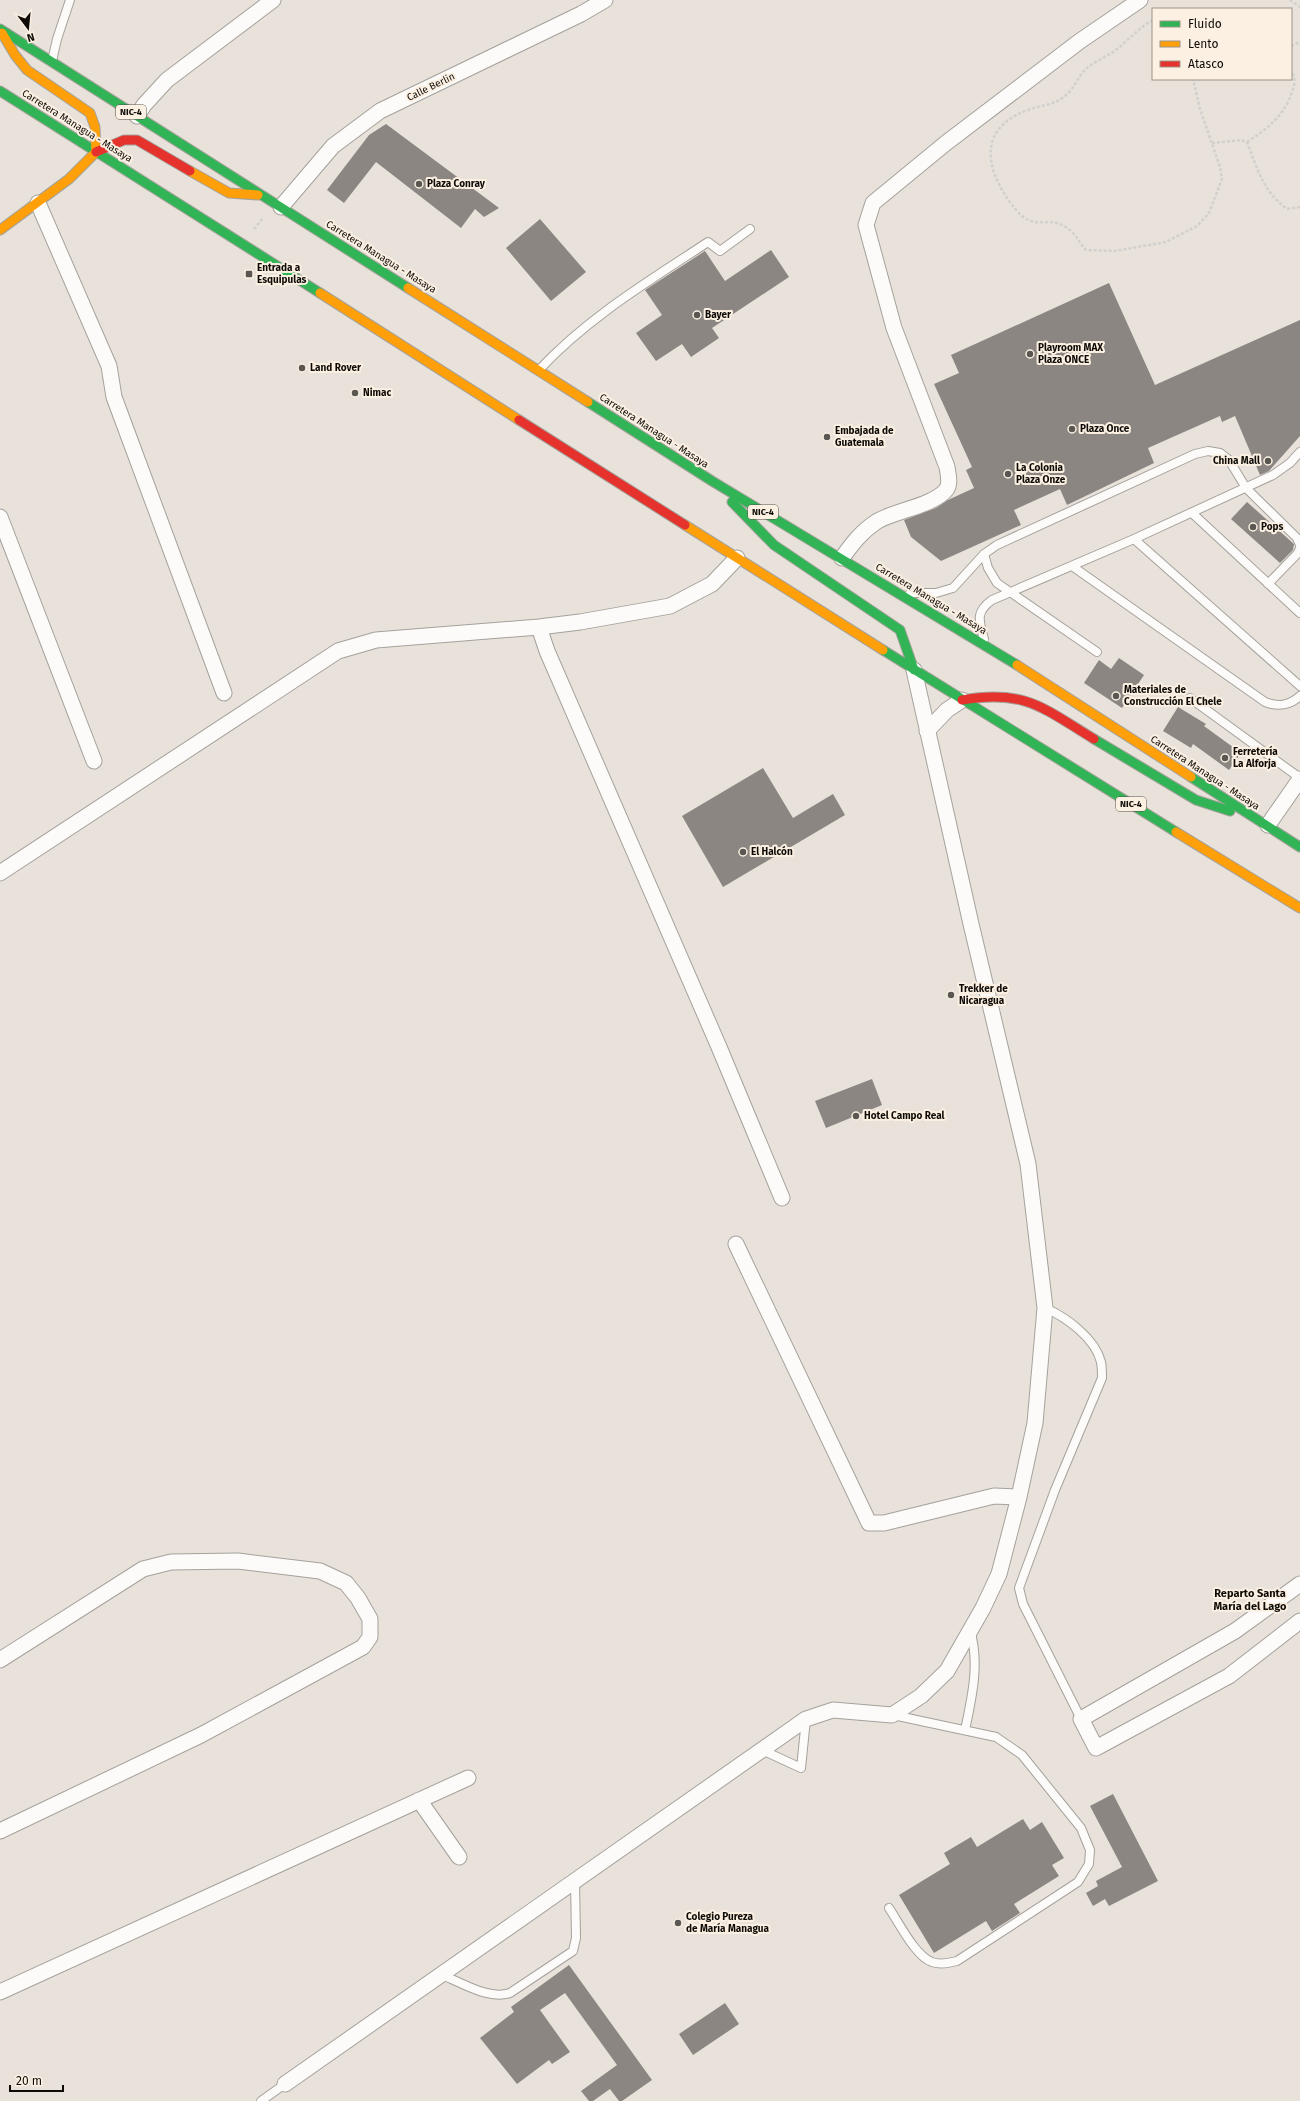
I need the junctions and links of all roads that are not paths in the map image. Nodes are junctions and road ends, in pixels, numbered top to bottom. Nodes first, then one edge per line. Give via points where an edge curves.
1 (70, 0) edge
2 (273, 0) edge
3 (605, 0) edge
4 (1140, 0) edge
5 (0, 30) edge
6 (52, 62) junction
7 (0, 91) edge
8 (137, 116) junction
9 (96, 152) junction
10 (261, 195) junction
11 (38, 203) junction
12 (277, 205) junction
13 (750, 229) dead end
14 (0, 230) edge
15 (539, 370) junction
16 (1300, 452) edge
17 (712, 481) junction
18 (1246, 488) junction
19 (1192, 513) junction
20 (0, 516) edge
21 (1134, 539) junction
22 (1300, 546) edge
23 (984, 554) junction
24 (737, 558) junction
25 (842, 558) junction
26 (1072, 566) junction
27 (1268, 584) junction
28 (1010, 591) junction
29 (901, 594) junction
30 (1300, 613) edge
31 (539, 627) junction
32 (986, 645) junction
33 (1097, 652) dead end
34 (914, 670) junction
35 (1300, 686) edge
36 (224, 693) dead end
37 (1300, 696) edge
38 (1190, 698) dead end
39 (962, 700) junction
40 (927, 731) junction
41 (94, 761) dead end
42 (1300, 778) edge
43 (1262, 822) junction
44 (1300, 847) edge
45 (0, 873) edge
46 (1300, 908) edge
47 (782, 1198) dead end
48 (736, 1244) dead end
49 (1045, 1308) junction
50 (1019, 1497) junction
51 (1300, 1584) edge
52 (1300, 1620) edge
53 (970, 1629) junction
54 (0, 1660) edge
55 (892, 1715) junction
56 (806, 1719) junction
57 (1081, 1719) junction
58 (965, 1730) junction
59 (761, 1750) junction
60 (468, 1778) dead end
61 (419, 1800) junction
62 (0, 1831) edge
63 (459, 1857) dead end
64 (575, 1881) junction
65 (889, 1908) dead end
66 (442, 1975) junction
67 (0, 1992) edge
68 (285, 2084) joint
69 (261, 2101) edge

1 - 6 lane
2 - 8 street via 167,80
3 - 12 street, Calle Berlin via 380,112 333,146
4 - 25 street via 1054,60 873,203 866,225 894,328 947,467 949,480 946,490 936,498 877,521 860,534
5 - 6 main road, Carretera Managua - Masaya / NIC-4
5 - 9 main road via 27,70 90,114 95,127
6 - 8 main road, Carretera Managua - Masaya / NIC-4
7 - 9 main road, Carretera Managua - Masaya / NIC-4
8 - 10 main road, Carretera Managua - Masaya / NIC-4
9 - 10 main road via 124,140 137,140 229,193
9 - 11 main road via 69,179
9 - 24 main road, Carretera Managua - Masaya / NIC-4
10 - 12 main road, Carretera Managua - Masaya / NIC-4
11 - 14 main road
11 - 36 street via 109,366 114,397
12 - 15 main road, Carretera Managua - Masaya / NIC-4
13 - 15 lane via 720,251 708,242 610,308 559,349
15 - 17 main road, Carretera Managua - Masaya / NIC-4
16 - 18 lane via 1274,476
17 - 25 main road, Carretera Managua - Masaya / NIC-4
17 - 34 main road via 774,545 900,630
18 - 19 lane
18 - 22 lane via 1297,538
18 - 23 lane via 1229,460 1220,452 1195,454 1011,538
19 - 21 lane
19 - 27 lane
20 - 41 street
21 - 26 lane
21 - 35 lane
22 - 27 lane via 1298,553
23 - 28 lane via 992,577
23 - 29 lane via 954,588 936,593
24 - 31 street via 712,584 670,606
24 - 34 main road, Carretera Managua - Masaya / NIC-4
25 - 29 main road, Carretera Managua - Masaya / NIC-4
26 - 28 lane
26 - 37 lane via 1265,702 1275,706 1286,705
27 - 30 lane
28 - 32 lane via 984,605 980,613 979,623
28 - 33 lane
29 - 32 main road, Carretera Managua - Masaya / NIC-4
31 - 45 street via 376,640 338,651
31 - 47 street via 547,651 713,1032
32 - 43 main road, Carretera Managua - Masaya / NIC-4
34 - 39 main road, Carretera Managua - Masaya / NIC-4
34 - 40 street
38 - 42 lane
39 - 40 street via 947,710
39 - 43 main road via 997,694 1010,695 1035,703 1196,800
39 - 46 main road, Carretera Managua - Masaya / NIC-4
40 - 49 street via 1028,1164
42 - 43 street
43 - 44 main road, Carretera Managua - Masaya / NIC-4
48 - 50 street via 869,1523 884,1523 994,1496
49 - 50 street via 1035,1423
49 - 57 lane via 1070,1321 1092,1345 1101,1362 1102,1378 1055,1490 1019,1588 1023,1604
50 - 53 street via 999,1574
51 - 57 street via 1235,1631
52 - 57 street via 1229,1676 1096,1748
53 - 55 street via 947,1670 921,1696
53 - 58 lane via 974,1645 974,1691
54 - 62 street via 143,1569 171,1562 238,1561 320,1571 346,1583 370,1619 370,1637 363,1647 201,1735
55 - 56 street via 833,1710
55 - 58 lane
56 - 59 street
56 - 59 lane via 801,1768
58 - 65 lane via 996,1737 1022,1755 1081,1828 1090,1850 1089,1864 1078,1882 957,1961 945,1964 932,1962 920,1955
59 - 64 street
60 - 61 street
61 - 63 street
61 - 67 street
64 - 66 street
64 - 66 lane via 576,1938 573,1951 510,1993 501,1996 492,1995
66 - 68 street
68 - 69 lane

